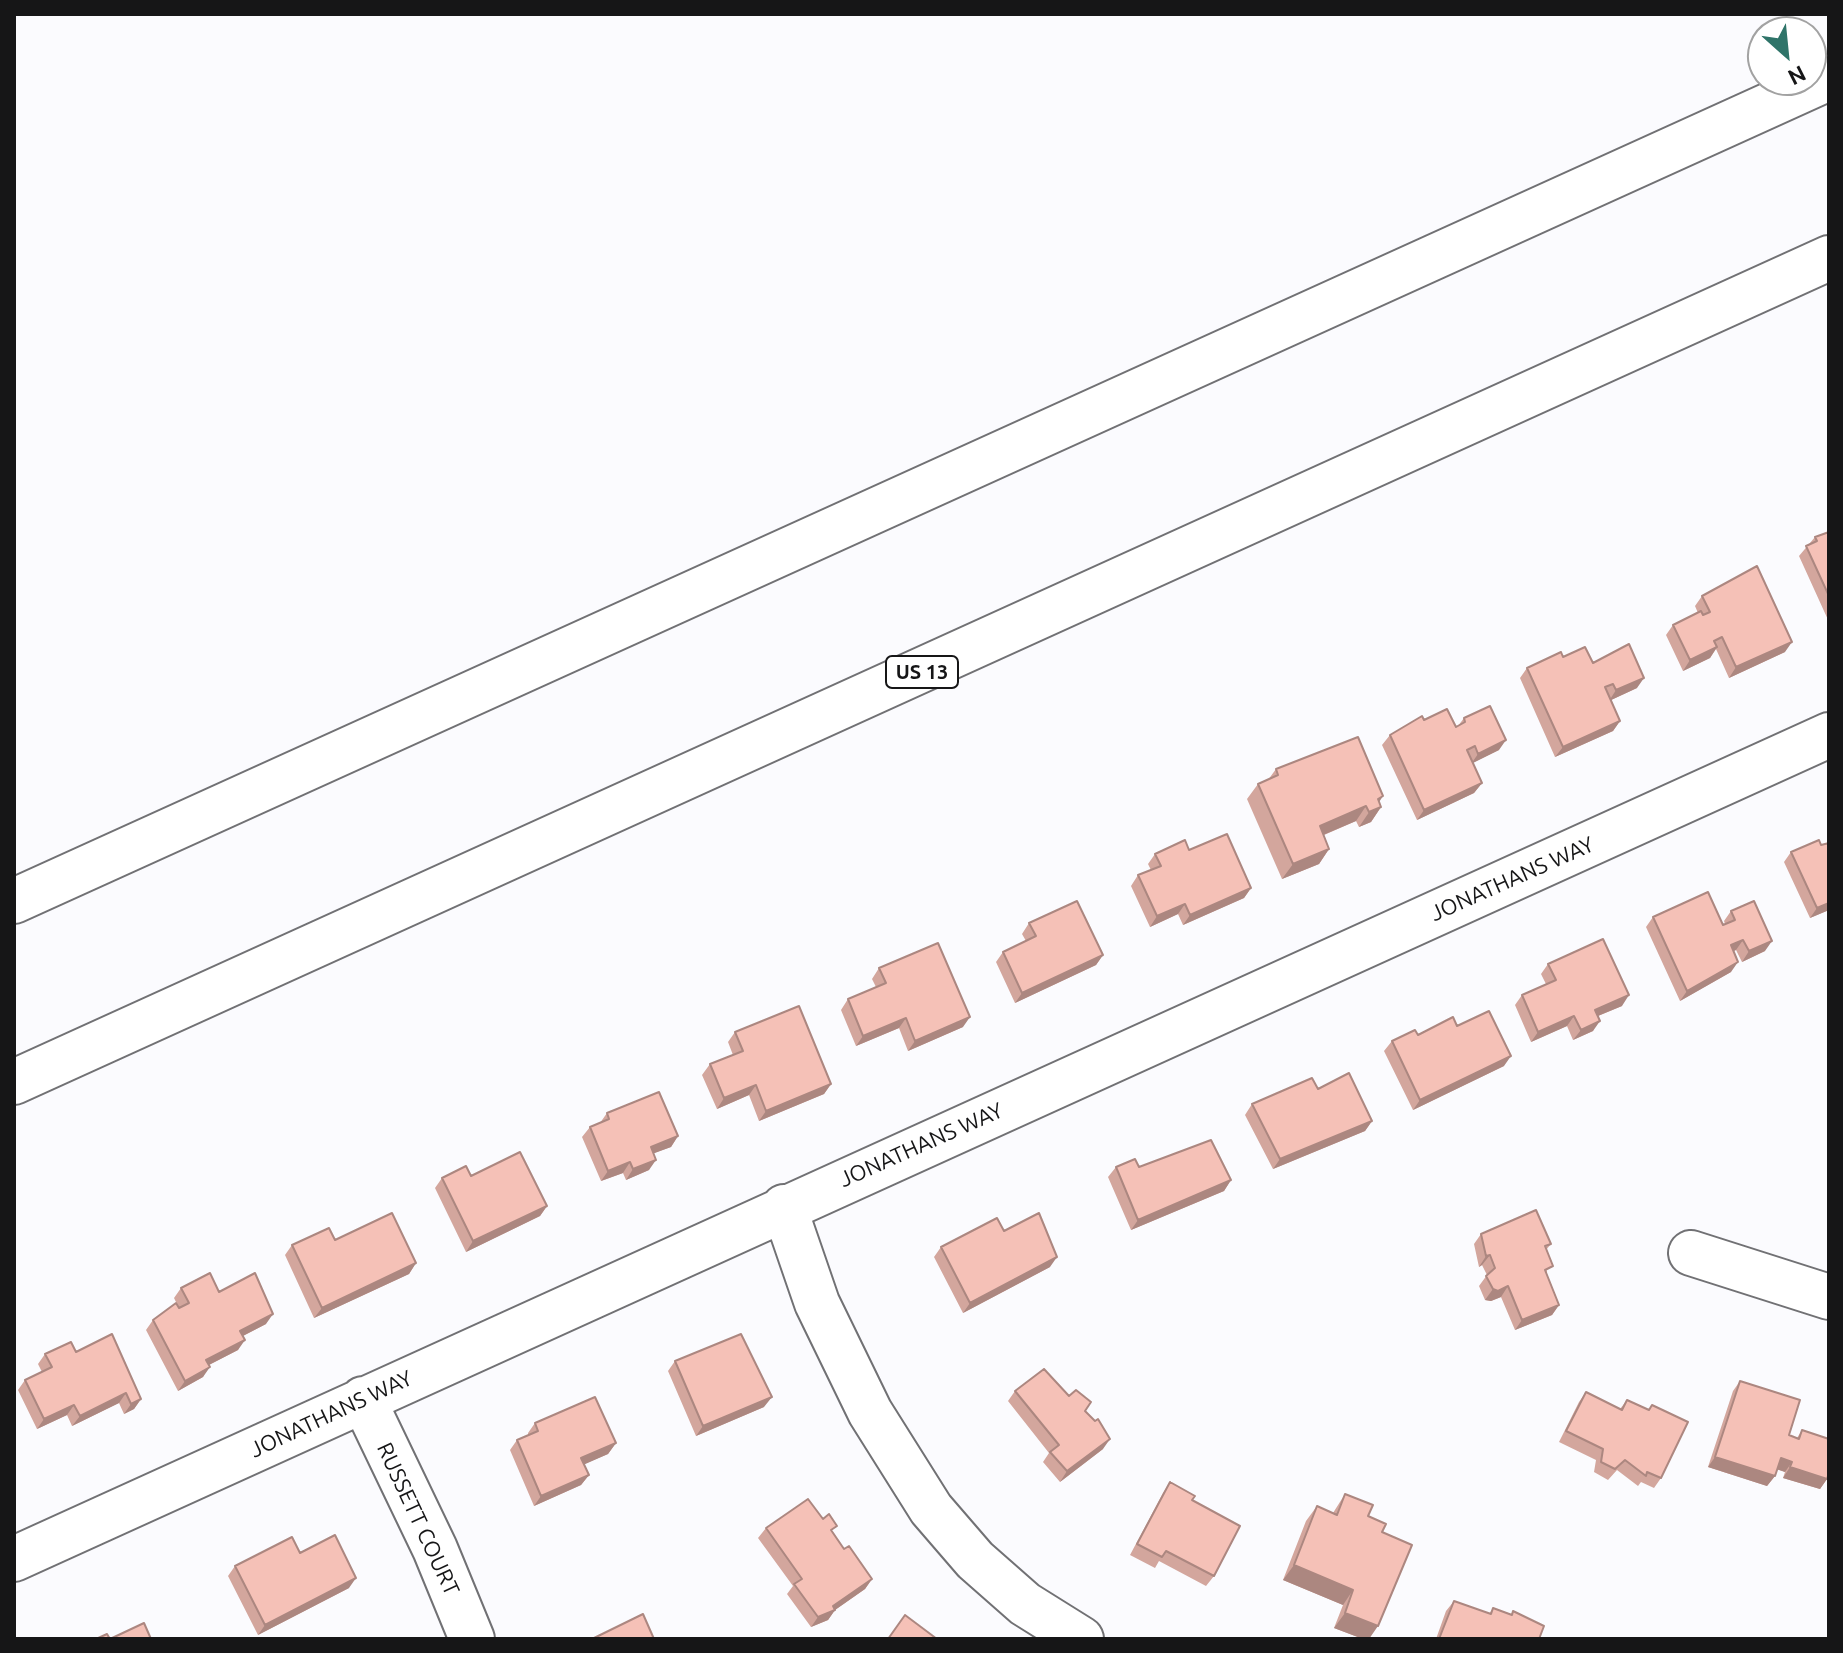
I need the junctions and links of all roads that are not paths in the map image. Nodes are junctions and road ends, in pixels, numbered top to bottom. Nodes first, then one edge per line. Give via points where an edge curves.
1 (1829, 78) edge
2 (1829, 258) edge
3 (1829, 735) edge
4 (14, 901) edge
5 (14, 1082) edge
6 (784, 1207) junction
7 (1691, 1253) dead end
8 (1829, 1297) edge
9 (363, 1399) junction
10 (14, 1559) edge
11 (472, 1639) edge
12 (1081, 1639) edge

1 - 4 main road
2 - 5 main road, US 13
3 - 6 main road, JONATHANS WAY
6 - 9 main road, JONATHANS WAY
6 - 12 main road via 817,1303 870,1412 931,1509 975,1560 1025,1604
7 - 8 main road
9 - 10 main road, JONATHANS WAY
9 - 11 main road, RUSSETT COURT

